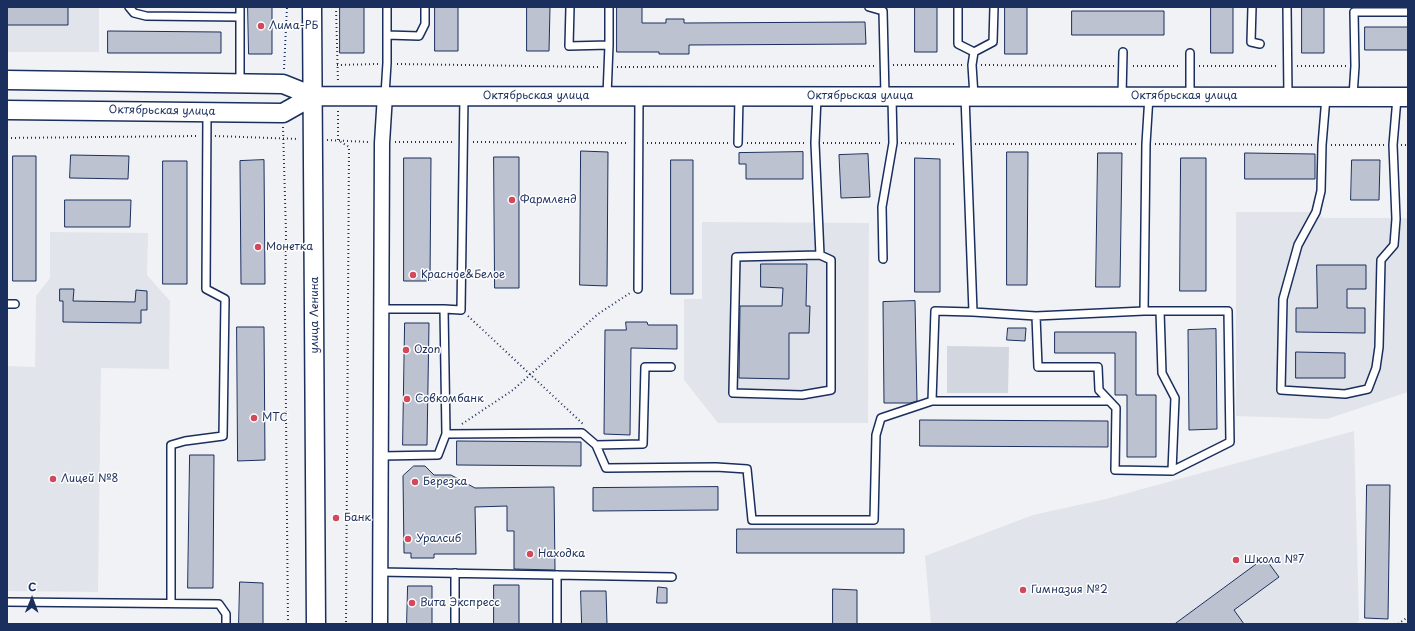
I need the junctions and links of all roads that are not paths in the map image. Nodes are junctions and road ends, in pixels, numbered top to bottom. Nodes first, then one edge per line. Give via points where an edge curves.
1 (129, 7) edge
2 (240, 7) edge
3 (312, 7) edge
4 (387, 7) edge
5 (425, 7) edge
6 (570, 7) edge
7 (609, 7) edge
8 (869, 7) edge
9 (958, 7) edge
10 (994, 7) edge
11 (1252, 7) edge
12 (1287, 7) edge
13 (1408, 12) edge
14 (240, 17) junction
15 (387, 35) junction
16 (1260, 44) dead end
17 (609, 45) junction
18 (974, 52) junction
19 (1123, 52) dead end
20 (1190, 54) dead end
21 (7, 80) edge
22 (53, 80) junction
23 (240, 84) junction
24 (385, 95) junction
25 (888, 95) junction
26 (313, 96) junction
27 (464, 96) junction
28 (607, 96) junction
29 (640, 96) junction
30 (739, 96) junction
31 (817, 96) junction
32 (970, 96) junction
33 (1122, 96) junction
34 (1149, 96) junction
35 (1190, 96) junction
36 (1288, 96) junction
37 (1326, 97) junction
38 (1353, 97) junction
39 (1402, 97) edge
40 (7, 110) edge
41 (54, 110) junction
42 (207, 112) junction
43 (738, 143) dead end
44 (820, 255) junction
45 (883, 259) dead end
46 (638, 288) road end
47 (7, 304) edge
48 (15, 304) dead end
49 (381, 308) junction
50 (444, 309) junction
51 (1144, 311) junction
52 (1160, 311) junction
53 (973, 312) junction
54 (1036, 316) junction
55 (671, 367) dead end
56 (932, 401) junction
57 (1109, 401) junction
58 (446, 434) junction
59 (596, 445) junction
60 (381, 456) junction
61 (1172, 471) junction
62 (380, 572) junction
63 (455, 574) junction
64 (557, 575) junction
65 (672, 577) dead end
66 (7, 602) edge
67 (171, 603) junction
68 (226, 624) edge
69 (316, 624) edge
70 (380, 624) edge
71 (455, 624) edge
72 (557, 624) edge

1 - 14 lane via 134,13 146,16
2 - 14 lane
3 - 26 street, улица Ленина
4 - 15 lane
5 - 15 lane via 425,24 419,36
6 - 17 lane via 569,46
7 - 17 lane
8 - 25 lane via 884,11
9 - 18 lane via 958,44
10 - 18 lane via 993,42
11 - 16 lane via 1251,42
12 - 36 lane
13 - 38 lane via 1354,12
14 - 23 lane
15 - 24 lane
17 - 28 lane
18 - 32 lane
19 - 33 lane
20 - 35 lane
21 - 22 street, Октябрьская улица
22 - 23 street, Октябрьская улица
22 - 41 street
23 - 26 street, Октябрьская улица via 283,84
24 - 26 street, Октябрьская улица
24 - 27 street, Октябрьская улица
24 - 49 street via 382,143
25 - 31 street, Октябрьская улица
25 - 32 street, Октябрьская улица
25 - 45 lane via 893,144 882,207
26 - 42 street, Октябрьская улица via 283,113
26 - 69 street, улица Ленина
27 - 28 street, Октябрьская улица
27 - 50 lane via 462,310
28 - 29 street, Октябрьская улица
29 - 30 street, Октябрьская улица
29 - 46 lane
30 - 31 street, Октябрьская улица
30 - 43 lane
31 - 44 lane via 815,143
32 - 33 street, Октябрьская улица
32 - 53 lane
33 - 34 street, Октябрьская улица
34 - 35 street, Октябрьская улица
34 - 51 lane
35 - 36 street, Октябрьская улица
36 - 37 street, Октябрьская улица
37 - 38 street, Октябрьская улица
37 - 39 lane via 1321,191 1316,212 1298,245 1283,299 1281,390 1345,394 1368,389 1376,368 1379,347 1381,260 1394,245 1396,219 1393,145
38 - 39 street, Октябрьская улица
40 - 41 street, Октябрьская улица
41 - 42 street, Октябрьская улица
42 - 67 lane via 206,289 225,299 223,436 171,445
44 - 44 lane via 831,260 831,390 802,395 733,393 736,256
47 - 48 lane
49 - 50 lane
49 - 60 street
50 - 58 lane
51 - 52 lane
51 - 54 lane
52 - 61 lane via 1162,373 1175,398
52 - 61 lane via 1228,311 1230,442
53 - 54 lane
53 - 56 lane via 935,311
54 - 57 lane via 1038,367 1098,367 1100,390
55 - 59 lane via 645,367 642,444
56 - 57 lane
56 - 59 lane via 880,418 876,435 874,520 752,520 747,469 606,468
57 - 61 lane via 1116,408 1115,470
58 - 59 lane via 582,433
58 - 60 lane via 438,455
60 - 62 street
62 - 63 lane
62 - 70 street
63 - 64 lane
63 - 71 lane
64 - 65 lane
64 - 72 lane
66 - 67 lane
67 - 68 lane via 219,604 226,614

